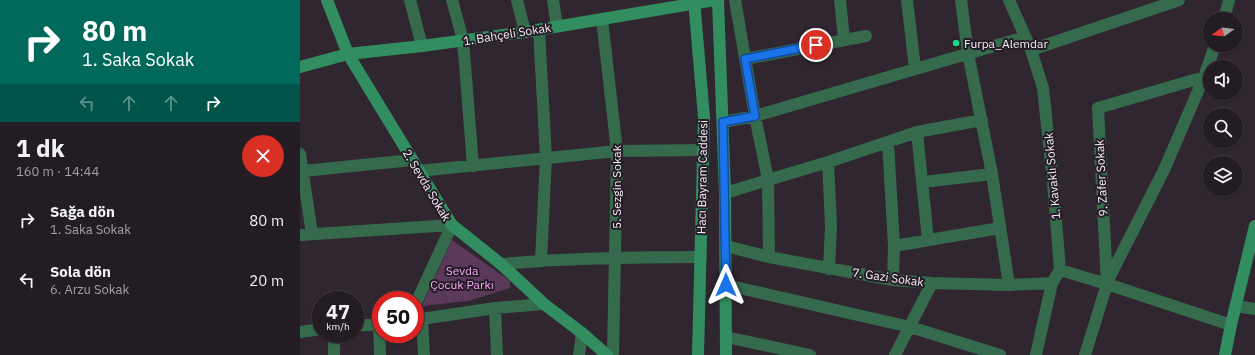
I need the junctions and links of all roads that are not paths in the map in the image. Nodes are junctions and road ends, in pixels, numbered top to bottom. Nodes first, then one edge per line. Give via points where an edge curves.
1 (327, 0) edge
2 (410, 0) edge
3 (452, 0) edge
4 (517, 0) edge
5 (553, 0) edge
6 (714, 0) edge
7 (718, 0) edge
8 (735, 0) edge
9 (840, 0) edge
10 (906, 0) edge
11 (960, 0) edge
12 (1009, 0) edge
13 (1178, 0) edge
14 (1229, 0) edge
15 (695, 2) edge
16 (1226, 12) edge
17 (602, 19) junction
18 (557, 26) junction
19 (539, 30) junction
20 (525, 32) junction
21 (866, 36) dead end
22 (1025, 37) junction
23 (463, 40) junction
24 (844, 40) junction
25 (422, 46) junction
26 (1031, 50) junction
27 (968, 53) junction
28 (348, 54) junction
29 (745, 59) junction
30 (300, 66) edge
31 (915, 68) junction
32 (1203, 77) edge
33 (1203, 79) edge
34 (755, 116) junction
35 (982, 120) junction
36 (723, 122) junction
37 (917, 132) junction
38 (888, 142) junction
39 (703, 150) junction
40 (617, 151) junction
41 (300, 154) edge
42 (546, 157) junction
43 (412, 160) junction
44 (828, 162) junction
45 (473, 166) junction
46 (303, 171) junction
47 (419, 171) junction
48 (992, 174) junction
49 (768, 180) junction
50 (922, 182) junction
51 (725, 193) junction
52 (452, 225) junction
53 (1255, 226) edge
54 (1000, 228) junction
55 (312, 234) junction
56 (300, 235) edge
57 (928, 240) junction
58 (726, 246) junction
59 (894, 246) junction
60 (701, 257) junction
61 (769, 257) junction
62 (616, 258) junction
63 (541, 260) junction
64 (501, 264) junction
65 (829, 268) junction
66 (1060, 270) junction
67 (893, 280) junction
68 (1052, 282) junction
69 (932, 283) junction
70 (1107, 284) junction
71 (726, 285) junction
72 (1009, 285) junction
73 (421, 291) edge
74 (544, 304) junction
75 (1236, 306) junction
76 (495, 308) junction
77 (1255, 309) edge
78 (424, 318) edge
79 (1231, 325) junction
80 (910, 327) junction
81 (312, 330) edge
82 (300, 332) edge
83 (582, 333) junction
84 (726, 337) junction
85 (334, 343) edge
86 (380, 343) edge
87 (422, 343) edge
88 (995, 354) edge
89 (334, 355) edge
90 (380, 355) edge
91 (424, 355) edge
92 (497, 355) edge
93 (579, 355) edge
94 (607, 355) edge
95 (613, 355) edge
96 (698, 355) edge
97 (726, 355) edge
98 (810, 355) edge
99 (894, 355) edge
100 (1036, 355) edge
101 (1085, 355) edge
102 (1225, 355) edge

1 - 28 street, 2. Sevda Sokak
2 - 25 street
3 - 23 street
4 - 20 street
5 - 18 street
6 - 15 street, 1. Bahçeli Sokak
7 - 36 street, Hacı Bayram Caddesi
8 - 29 street
9 - 24 street
10 - 31 street
11 - 27 street
12 - 22 street, 1. Kavaklı Sokak
13 - 26 street
14 - 16 street
15 - 17 street, 1. Bahçeli Sokak
15 - 39 street, Hacı Bayram Caddesi via 704,117
17 - 18 street, 1. Bahçeli Sokak
17 - 40 street, 5. Sezgin Sokak
18 - 19 street, 1. Bahçeli Sokak
19 - 20 street, 1. Bahçeli Sokak
19 - 42 street
20 - 23 street, 1. Bahçeli Sokak
21 - 24 street
22 - 26 street, 1. Kavaklı Sokak
22 - 27 street
23 - 25 street, 1. Bahçeli Sokak
23 - 45 street
24 - 29 street
25 - 28 street, 1. Bahçeli Sokak
26 - 66 street, 1. Kavaklı Sokak via 1044,88
27 - 31 street
27 - 35 street
28 - 30 street, 1. Bahçeli Sokak
28 - 43 street, 2. Sevda Sokak
29 - 34 street
31 - 34 street
32 - 70 street, 9. Zafer Sokak via 1098,108
33 - 70 street via 1164,170
34 - 36 street
34 - 49 street
35 - 37 street
35 - 48 street
36 - 51 street, Hacı Bayram Caddesi
37 - 38 street
37 - 50 street
38 - 44 street
38 - 59 street
39 - 40 street
39 - 60 street, Hacı Bayram Caddesi
40 - 42 street
40 - 62 street, 5. Sezgin Sokak
41 - 46 street
42 - 45 street
42 - 63 street
43 - 46 street
43 - 47 street, 2. Sevda Sokak
44 - 49 street
44 - 65 street via 831,225
45 - 47 street
46 - 55 street
47 - 52 street, 2. Sevda Sokak
48 - 50 street
48 - 54 street
49 - 51 street
49 - 61 street
50 - 57 street
51 - 58 street, Hacı Bayram Caddesi
52 - 55 street
52 - 64 street, 2. Sevda Sokak
52 - 73 street
53 - 75 street
54 - 57 street
54 - 72 street
55 - 56 street
57 - 59 street
58 - 61 street, 7. Gazi Sokak
58 - 71 street, Hacı Bayram Caddesi
59 - 67 street
60 - 62 street
60 - 96 street, Hacı Bayram Caddesi
61 - 65 street, 7. Gazi Sokak
62 - 63 street
62 - 95 street, 5. Sezgin Sokak
63 - 64 street
64 - 74 street, 2. Sevda Sokak
65 - 67 street, 7. Gazi Sokak
66 - 68 street
66 - 70 street
67 - 69 street, 7. Gazi Sokak
68 - 72 street, 7. Gazi Sokak
68 - 100 street
69 - 72 street, 7. Gazi Sokak
69 - 80 street
70 - 79 street
70 - 101 street, 9. Zafer Sokak
71 - 80 street
71 - 84 street, Hacı Bayram Caddesi
74 - 76 street
74 - 83 street, 2. Sevda Sokak
75 - 77 street
75 - 79 street
76 - 78 street
76 - 92 street
79 - 102 street
80 - 88 street
80 - 99 street
81 - 82 street
83 - 93 street
83 - 94 street, 2. Sevda Sokak
84 - 97 street, Hacı Bayram Caddesi
84 - 98 street
85 - 89 street
86 - 90 street
87 - 91 street

